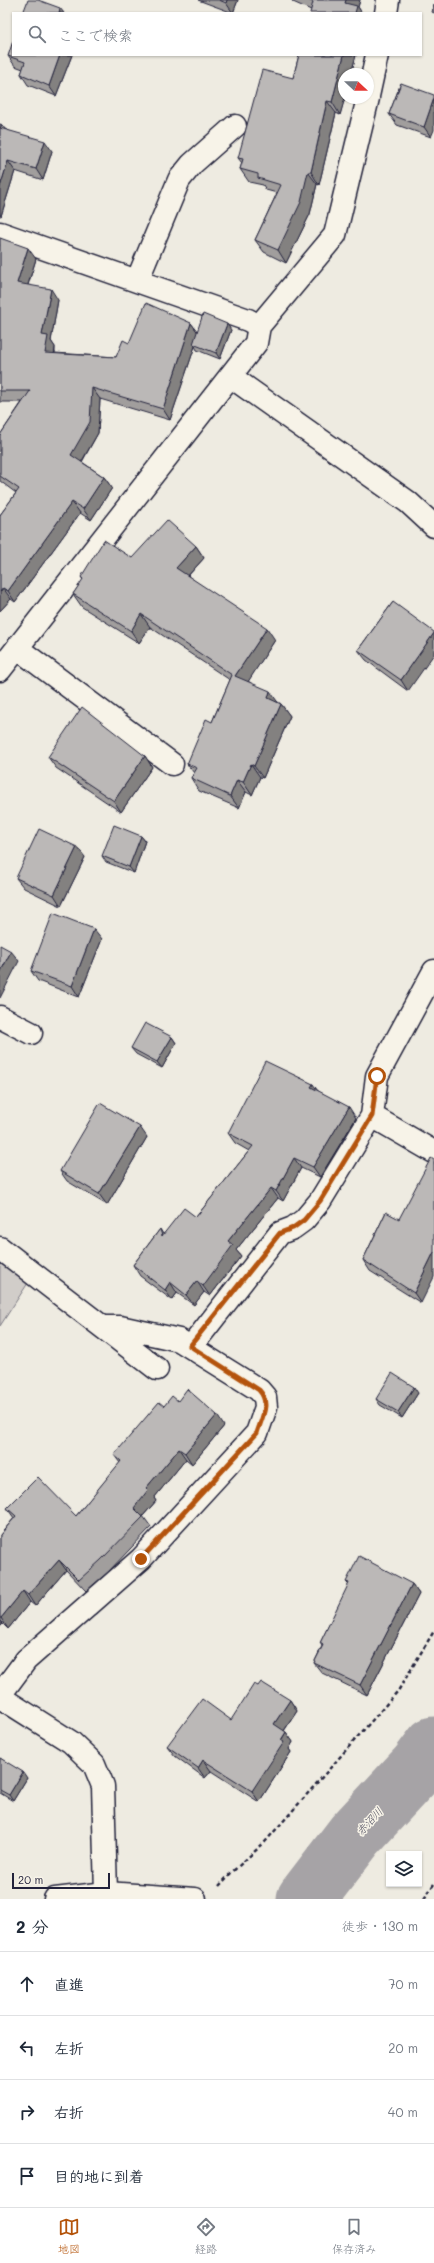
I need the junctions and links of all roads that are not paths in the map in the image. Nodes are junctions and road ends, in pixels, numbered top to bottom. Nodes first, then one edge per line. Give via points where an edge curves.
1 (388, 0) edge
2 (386, 12) edge
3 (377, 56) edge
4 (374, 69) edge
5 (366, 104) edge
6 (235, 126) dead end
7 (0, 233) edge
8 (137, 281) junction
9 (259, 326) junction
10 (230, 376) junction
11 (434, 526) edge
12 (17, 648) junction
13 (0, 670) edge
14 (172, 764) dead end
15 (434, 971) edge
16 (0, 1017) edge
17 (31, 1033) dead end
18 (372, 1116) junction
19 (434, 1152) edge
20 (0, 1248) edge
21 (104, 1327) junction
22 (190, 1346) junction
23 (157, 1369) dead end
24 (0, 1696) edge
25 (106, 1893) junction
26 (55, 1899) edge
27 (195, 1899) edge

1 - 2 street
3 - 4 street
5 - 9 street via 335,235
6 - 8 street via 178,180
7 - 8 street
8 - 9 street
9 - 10 street via 256,343
10 - 11 street via 408,502
10 - 12 street
12 - 13 street
12 - 14 street
15 - 18 street via 377,1076
16 - 17 street
18 - 19 street
18 - 22 street via 320,1201 304,1220 280,1233
20 - 21 street
21 - 22 street via 120,1327 179,1340
21 - 23 street
22 - 24 street via 259,1390 265,1397 266,1407 257,1433 141,1559 26,1660
24 - 25 street via 71,1742 94,1764 103,1786
25 - 26 street
25 - 27 street

